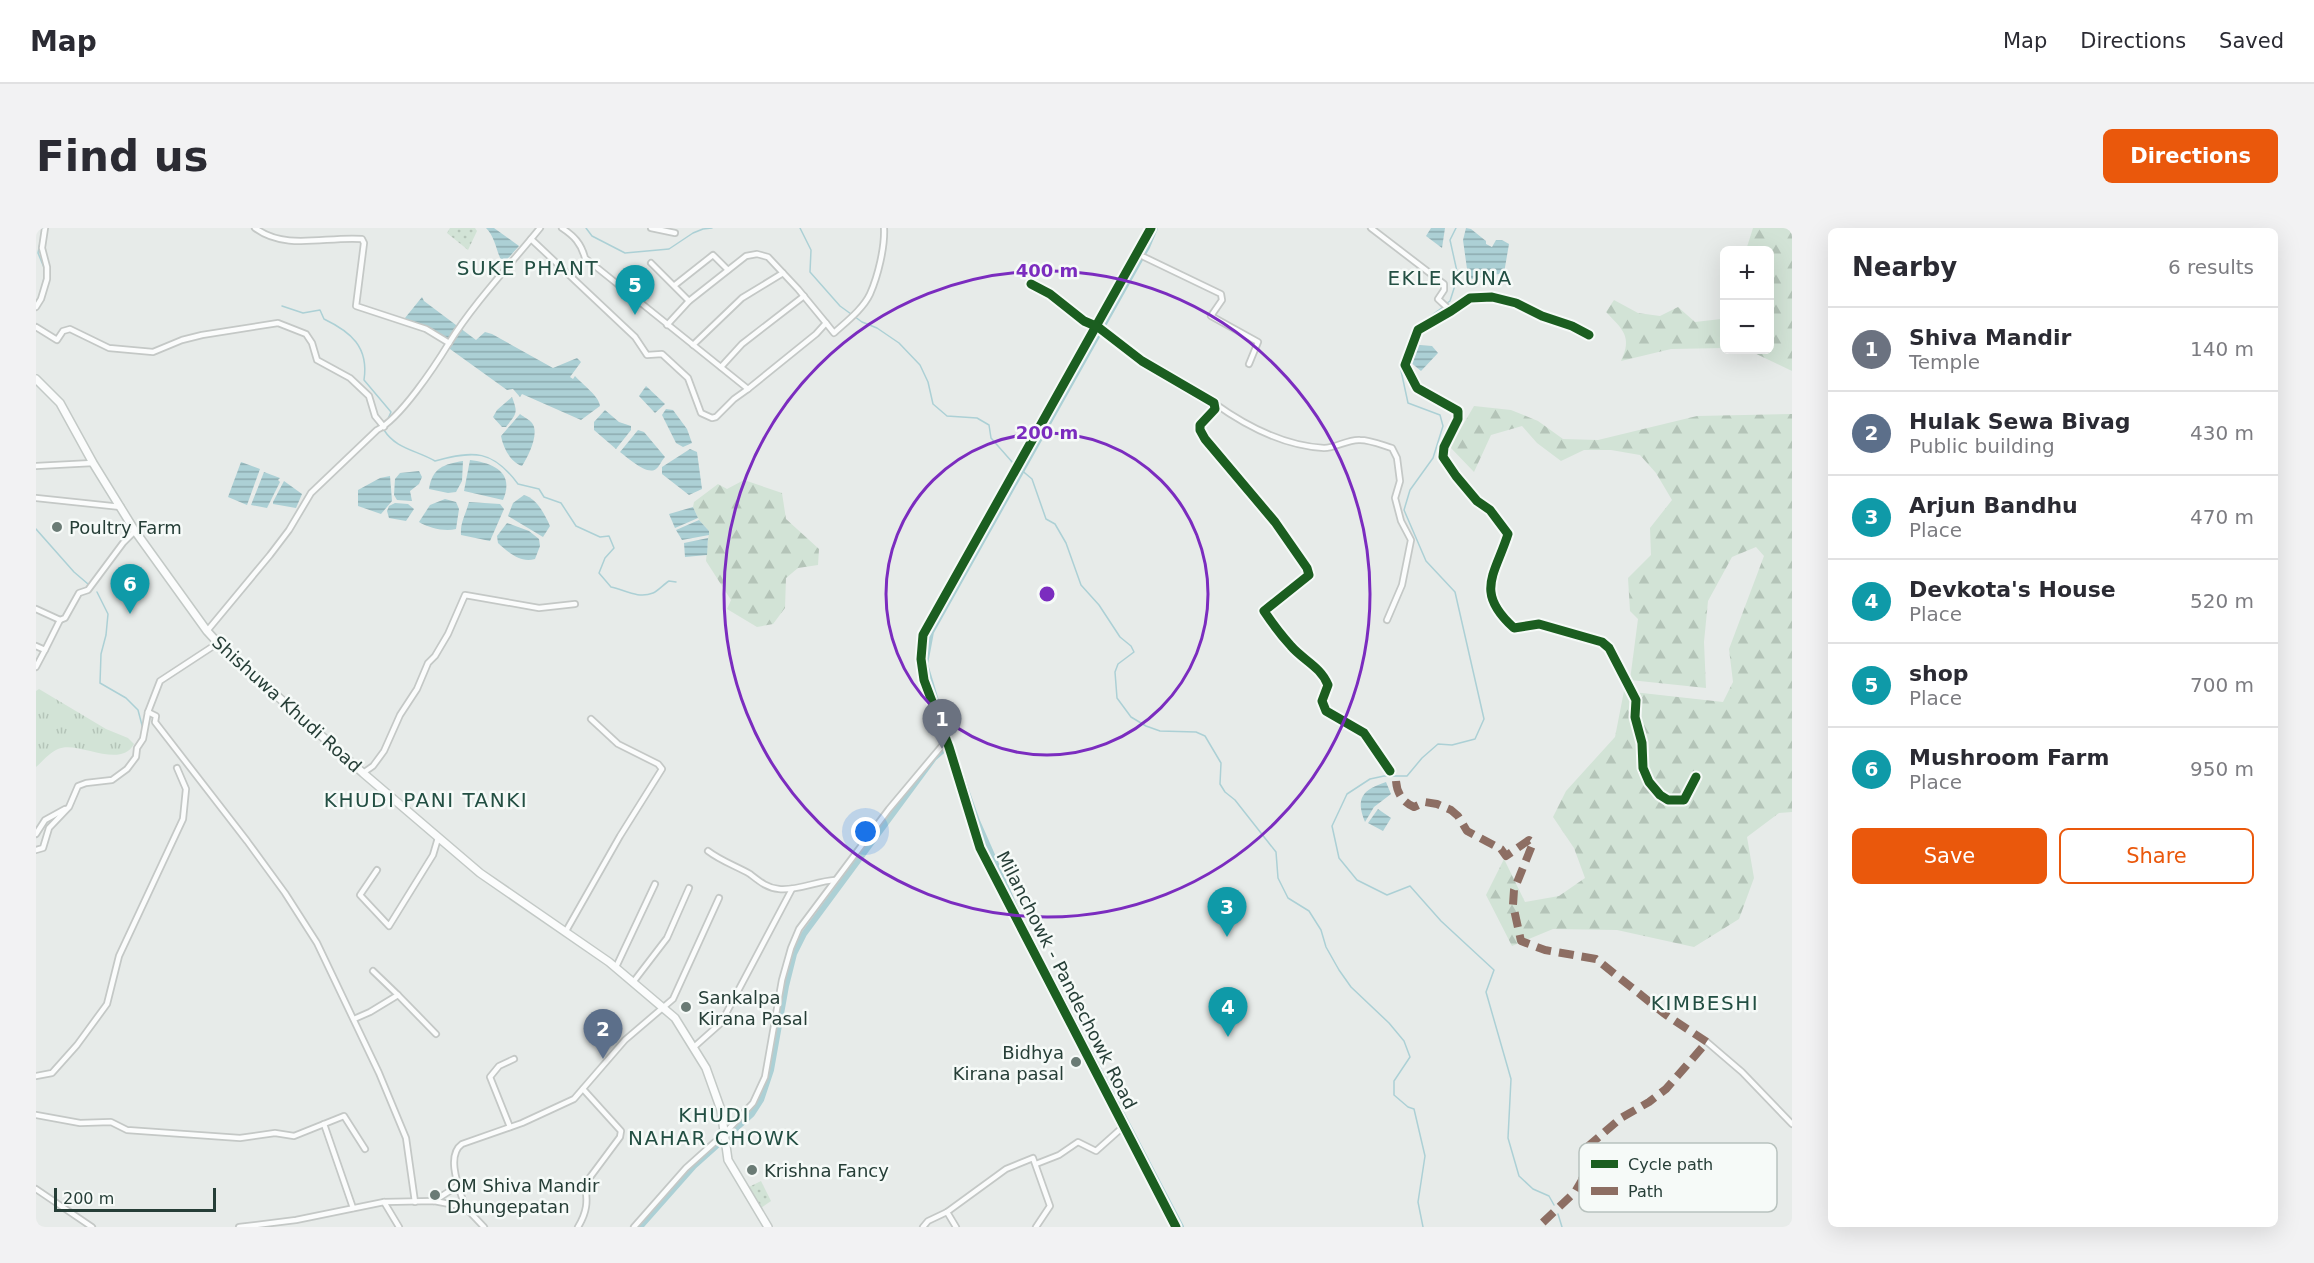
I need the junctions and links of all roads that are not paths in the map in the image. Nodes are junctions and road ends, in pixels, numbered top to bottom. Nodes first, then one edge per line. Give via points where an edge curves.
1 (45, 228) edge
2 (255, 228) edge
3 (540, 228) edge
4 (562, 228) edge
5 (651, 228) edge
6 (884, 228) edge
7 (1151, 228) edge
8 (1371, 228) edge
9 (675, 233) dead end
10 (531, 239) junction
11 (1144, 257) dead end
12 (651, 263) dead end
13 (728, 270) junction
14 (783, 273) junction
15 (1031, 284) dead end
16 (675, 285) junction
17 (804, 296) junction
18 (689, 301) junction
19 (36, 307) edge
20 (1451, 311) junction
21 (826, 323) junction
22 (667, 325) junction
23 (1097, 326) junction
24 (36, 327) edge
25 (1589, 335) dead end
26 (449, 343) junction
27 (693, 345) junction
28 (1249, 364) dead end
29 (721, 367) junction
30 (36, 379) edge
31 (748, 389) junction
32 (1215, 403) junction
33 (384, 427) junction
34 (93, 463) junction
35 (36, 466) edge
36 (36, 498) edge
37 (121, 507) junction
38 (135, 531) junction
39 (575, 604) dead end
40 (36, 609) edge
41 (60, 620) junction
42 (1387, 620) dead end
43 (207, 631) junction
44 (218, 643) junction
45 (36, 646) edge
46 (45, 650) junction
47 (36, 667) edge
48 (148, 712) junction
49 (591, 719) dead end
50 (946, 741) junction
51 (177, 768) dead end
52 (1390, 771) dead end
53 (363, 773) junction
54 (1696, 777) dead end
55 (69, 807) junction
56 (36, 834) edge
57 (438, 838) junction
58 (36, 850) edge
59 (708, 851) dead end
60 (377, 870) dead end
61 (835, 880) junction
62 (655, 884) dead end
63 (689, 888) dead end
64 (792, 889) junction
65 (719, 898) dead end
66 (566, 931) junction
67 (616, 967) junction
68 (373, 971) dead end
69 (634, 981) junction
70 (398, 995) junction
71 (663, 1008) junction
72 (354, 1019) junction
73 (436, 1034) dead end
74 (1707, 1042) dead end
75 (694, 1047) junction
76 (514, 1059) dead end
77 (36, 1076) edge
78 (583, 1089) junction
79 (36, 1115) edge
80 (324, 1124) junction
81 (1792, 1124) edge
82 (1124, 1126) junction
83 (510, 1127) junction
84 (724, 1134) junction
85 (365, 1149) dead end
86 (1039, 1162) junction
87 (459, 1185) junction
88 (36, 1189) edge
89 (434, 1201) junction
90 (384, 1202) junction
91 (415, 1202) junction
92 (465, 1207) junction
93 (353, 1208) junction
94 (947, 1212) junction
95 (92, 1227) edge
96 (239, 1227) edge
97 (399, 1227) edge
98 (484, 1227) edge
99 (578, 1227) edge
100 (634, 1227) edge
101 (768, 1227) edge
102 (923, 1227) edge
103 (956, 1227) edge
104 (1036, 1227) edge
105 (1176, 1227) edge

1 - 19 street via 42,248 47,279
2 - 26 street via 264,235 293,241 362,239 356,306 426,329
3 - 10 street
4 - 22 street via 582,246 585,258
5 - 9 street
6 - 21 street via 885,242 869,295 834,333
7 - 23 street, Milanchowk - Pandechowk Road
8 - 20 street via 1443,284 1438,298
10 - 26 street
10 - 31 street via 635,337 647,355 662,354 687,378 701,413 716,417
11 - 28 street via 1221,294 1222,300 1211,316 1258,342
12 - 16 street
13 - 14 street via 746,256 757,254 768,257
13 - 16 street via 713,255
13 - 18 street
14 - 17 street
14 - 27 street via 742,298
15 - 23 street
16 - 18 street
17 - 21 street
17 - 29 street via 751,337
18 - 22 street
20 - 25 street via 1470,298 1492,297 1516,303
20 - 54 street via 1418,330 1405,365 1417,388 1458,411 1443,457 1508,534 1489,583 1493,603 1514,628 1539,624 1602,642 1619,665 1636,700 1643,768 1649,782 1660,795 1676,801 1684,800
21 - 31 street
22 - 27 street
23 - 32 street via 1142,361
23 - 50 street, Milanchowk - Pandechowk Road via 923,635 924,680
24 - 33 street via 57,340 63,331 70,330 109,348 153,352 202,335 278,323 306,334 317,360 350,378 369,396 375,416
26 - 33 street
27 - 29 street
29 - 31 street
30 - 34 main road, Shishuwa Khudi Road via 60,403
32 - 42 street via 1276,438 1305,446 1327,448 1359,440 1392,448 1400,481 1395,498 1411,540 1402,585
32 - 52 street via 1200,430 1275,522 1310,575 1264,611 1292,647 1325,678 1328,685 1322,701 1326,711 1364,733
33 - 43 street via 311,493 276,547
34 - 35 street
34 - 37 main road, Shishuwa Khudi Road
36 - 37 street
37 - 38 main road, Shishuwa Khudi Road
38 - 41 street
38 - 43 main road, Shishuwa Khudi Road
39 - 53 street via 539,608 465,594 448,634 428,663 384,751
40 - 41 street
41 - 46 street
43 - 44 main road, Shishuwa Khudi Road
44 - 48 street via 160,681
44 - 53 main road, Shishuwa Khudi Road
45 - 46 street
46 - 47 street
48 - 55 street via 143,739 127,770 112,780 78,786
48 - 72 street via 156,716 154,722 285,893 317,943
49 - 66 street via 618,744 662,769
50 - 61 street
50 - 82 street, Milanchowk - Pandechowk Road via 980,848
51 - 77 street via 186,789 183,819 119,956 107,1004 52,1074
53 - 57 main road, Shishuwa Khudi Road
55 - 56 street via 45,820
55 - 58 street via 49,828 43,848
57 - 60 street via 433,855 389,926 360,895
57 - 66 main road, Shishuwa Khudi Road via 480,873
59 - 64 street via 763,885
61 - 64 street
61 - 84 street via 799,929 791,948 760,1090
62 - 67 street
63 - 69 street via 667,938
64 - 75 street via 721,1023
65 - 71 street via 673,999
66 - 67 main road, Shishuwa Khudi Road
67 - 69 main road, Shishuwa Khudi Road
68 - 70 street
69 - 71 main road, Shishuwa Khudi Road
70 - 72 street
70 - 73 street
71 - 75 main road, Shishuwa Khudi Road via 675,1018
71 - 78 street via 625,1040
72 - 91 street via 406,1138
74 - 81 street via 1742,1071
75 - 84 main road, Shishuwa Khudi Road via 721,1110
76 - 83 street via 499,1066 490,1077
78 - 83 street via 574,1099
78 - 99 street via 621,1131 585,1184 586,1212
79 - 80 street via 80,1123 111,1122 127,1130 240,1138 275,1133 294,1136
80 - 85 street via 344,1116
80 - 93 street
82 - 86 street via 1096,1151 1078,1142
82 - 105 street, Milanchowk - Pandechowk Road
83 - 87 street via 456,1148
84 - 100 street via 686,1168
84 - 101 main road, Shishuwa Khudi Road via 728,1160
86 - 94 street via 1030,1158 1006,1169
86 - 104 street via 1050,1206
87 - 89 street
87 - 92 street
88 - 95 street
89 - 91 street
89 - 92 street
90 - 91 street
90 - 93 street
90 - 97 street
92 - 98 street
93 - 96 street
94 - 102 street
94 - 103 street

